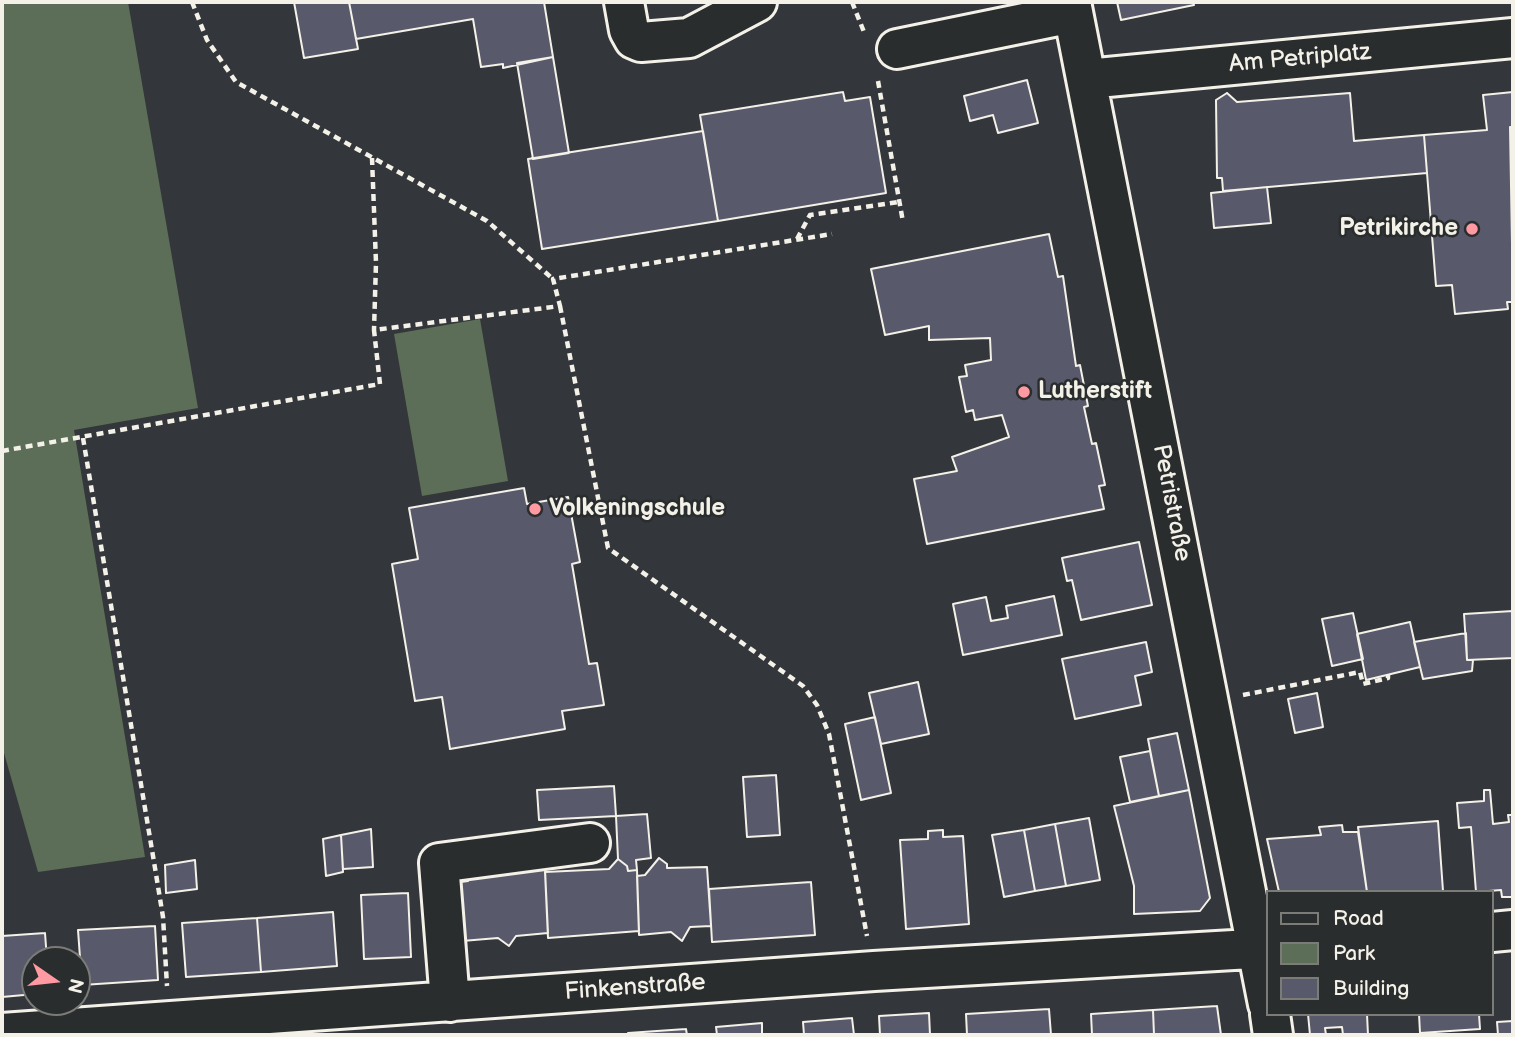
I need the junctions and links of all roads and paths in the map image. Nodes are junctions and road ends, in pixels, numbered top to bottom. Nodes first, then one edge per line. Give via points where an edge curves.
1 (192, 2) edge
2 (624, 2) edge
3 (757, 2) edge
4 (1072, 7) edge
5 (1513, 38) edge
6 (897, 49) dead end
7 (1087, 79) junction
8 (878, 82) dead end
9 (372, 157) junction
10 (899, 202) junction
11 (903, 222) dead end
12 (832, 234) dead end
13 (797, 239) junction
14 (554, 279) junction
15 (560, 306) junction
16 (374, 330) junction
17 (83, 438) junction
18 (2, 451) edge
19 (1388, 675) dead end
20 (1210, 702) junction
21 (590, 843) dead end
22 (1513, 930) edge
23 (1494, 932) edge
24 (1264, 948) edge
25 (874, 971) junction
26 (1266, 976) edge
27 (450, 1002) junction
28 (1270, 1016) edge
29 (169, 1022) junction
30 (2, 1033) edge
31 (1273, 1035) edge

1 - 9 path via 207,40 236,82
2 - 3 street via 629,30 640,42 689,38
4 - 6 street
4 - 7 street, Petristraße
5 - 7 street, Am Petriplatz
7 - 20 street, Petristraße
8 - 10 path
9 - 14 path via 487,221
9 - 16 path
10 - 11 path
10 - 13 path via 810,215
12 - 13 path
13 - 14 path
14 - 15 path
15 - 16 path
15 - 25 path via 608,548 803,686 817,705 829,734
16 - 17 path via 380,384
17 - 18 path
17 - 29 path via 156,868
19 - 20 path via 1363,684 1360,672
20 - 24 street, Petristraße
21 - 27 street via 439,863
22 - 23 street
24 - 25 street, Finkenstraße
24 - 26 street, Petristraße
25 - 27 street, Finkenstraße
27 - 29 street, Finkenstraße
28 - 31 street
29 - 30 street, Finkenstraße

